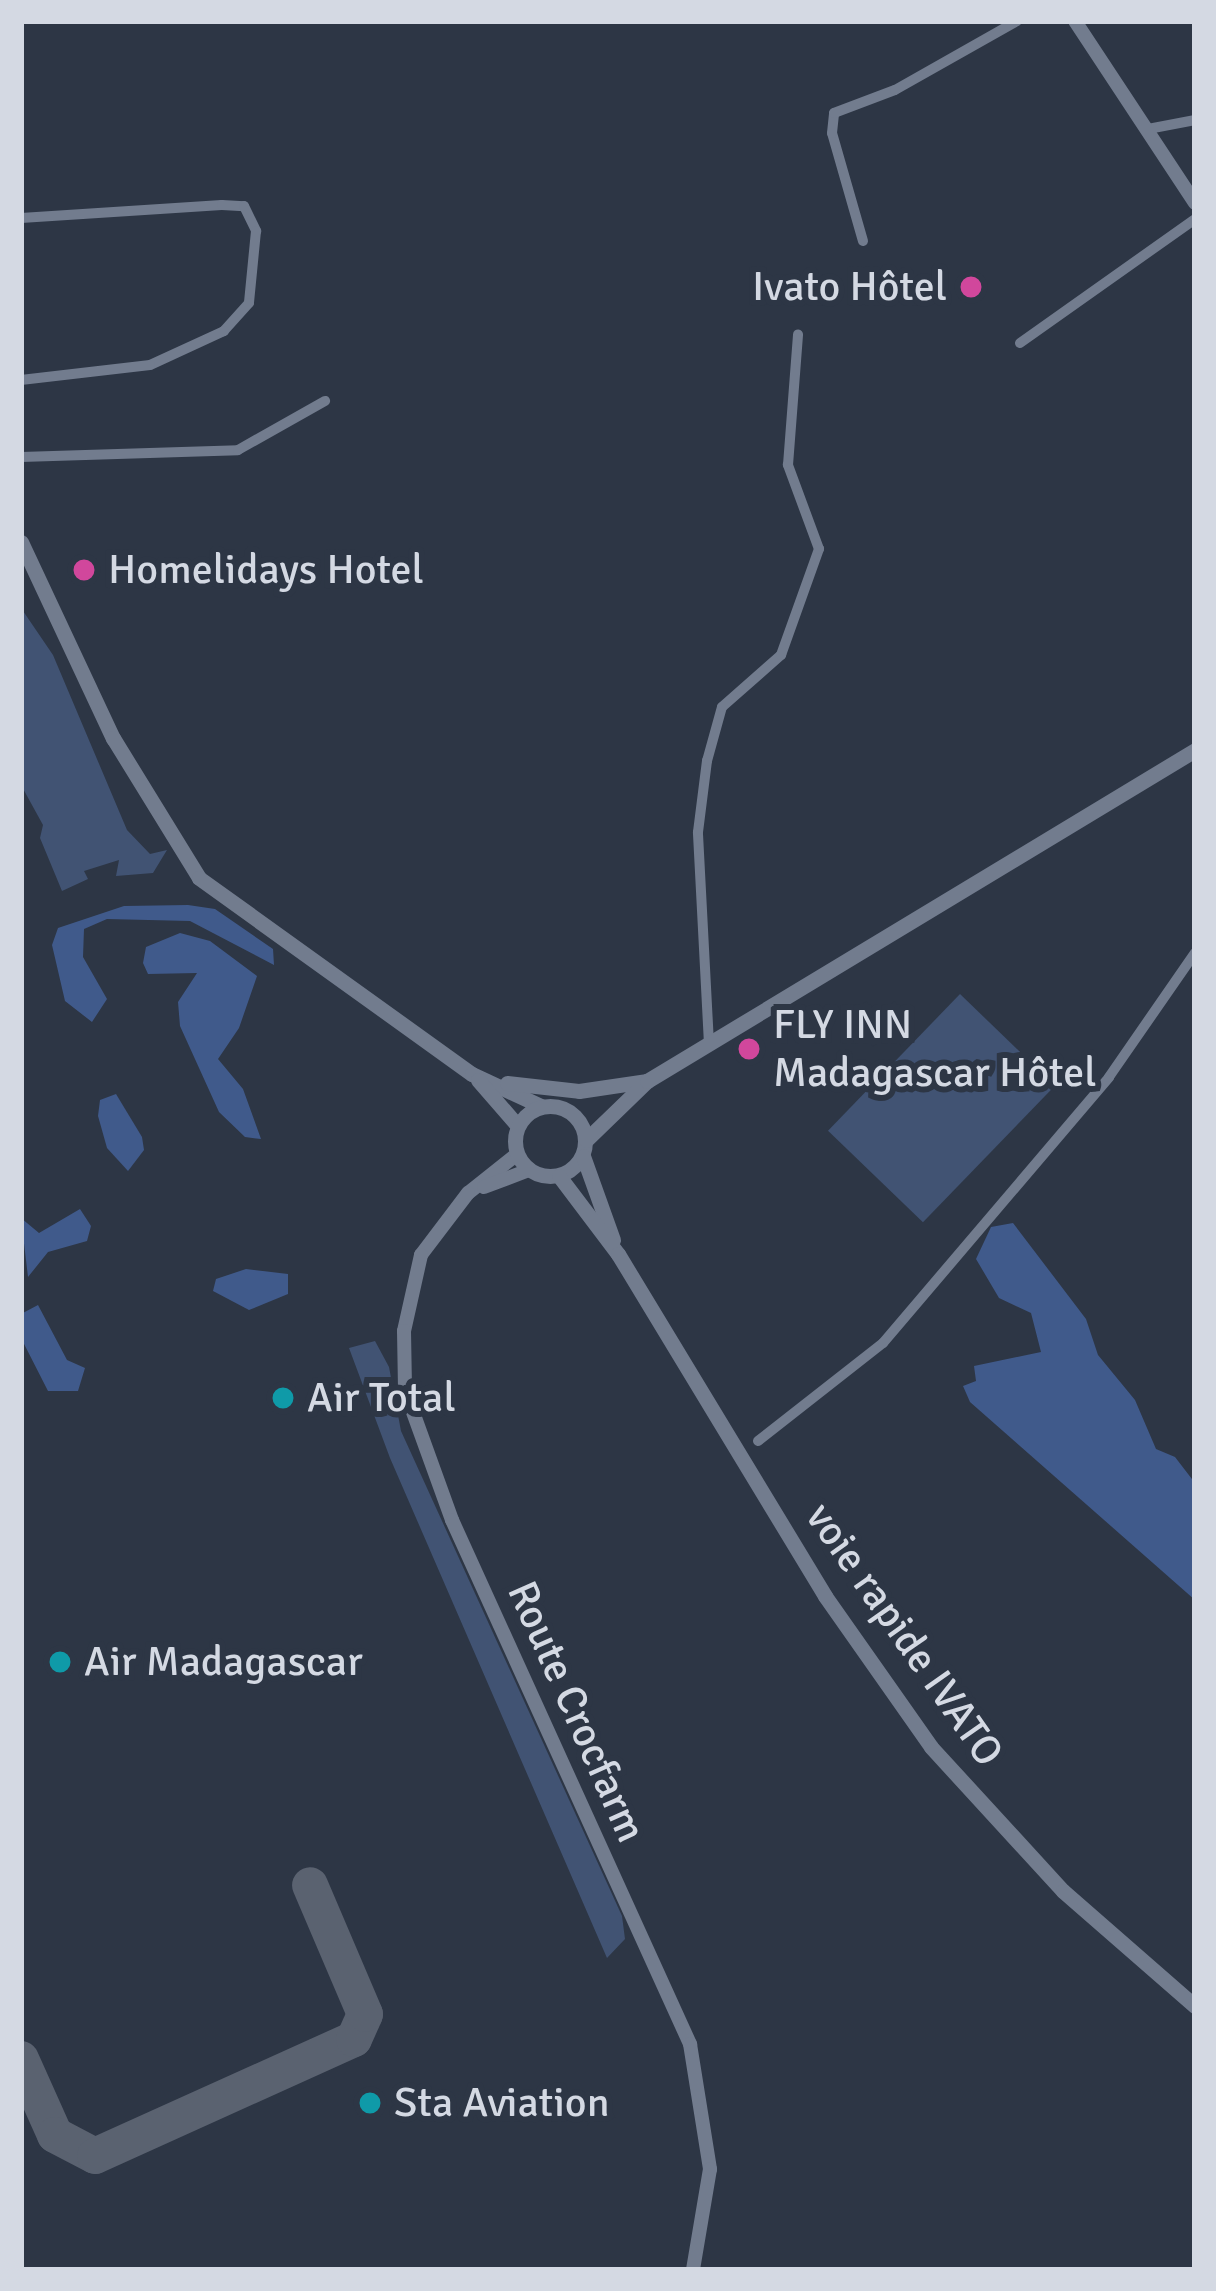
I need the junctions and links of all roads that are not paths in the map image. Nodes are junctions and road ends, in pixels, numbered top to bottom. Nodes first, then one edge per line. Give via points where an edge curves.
1 (1017, 21) edge
2 (1075, 21) edge
3 (1195, 120) edge
4 (1148, 129) junction
5 (1195, 203) edge
6 (21, 218) edge
7 (1195, 219) edge
8 (863, 241) dead end
9 (798, 334) dead end
10 (1020, 343) dead end
11 (21, 380) edge
12 (325, 401) dead end
13 (21, 457) edge
14 (21, 542) edge
15 (1195, 750) edge
16 (1195, 953) edge
17 (709, 1044) junction
18 (473, 1074) junction
19 (647, 1081) junction
20 (549, 1106) junction
21 (518, 1125) junction
22 (584, 1148) junction
23 (516, 1155) junction
24 (529, 1170) junction
25 (560, 1176) junction
26 (468, 1193) junction
27 (618, 1254) junction
28 (758, 1442) dead end
29 (1195, 2006) edge
30 (693, 2270) edge

1 - 8 street via 895,90 834,113 832,133
2 - 4 street
3 - 4 street
4 - 5 street
6 - 11 street via 244,206 256,231 249,303 224,332 150,365
7 - 10 street
9 - 17 street via 788,465 819,549 781,655 722,706 707,761 698,832
12 - 13 street via 238,450
14 - 18 main road via 170,842 235,905
15 - 17 main road
16 - 28 street via 1109,1077 883,1343
17 - 19 main road
18 - 19 main road via 579,1091
18 - 20 main road
18 - 21 main road
19 - 20 main road
19 - 22 main road
20 - 21 main road
20 - 22 main road via 572,1112
21 - 23 main road
22 - 25 main road
22 - 27 main road
23 - 24 main road
23 - 26 street, Route Crocfarm
24 - 25 main road
24 - 26 street
25 - 27 main road
26 - 30 street, Route Crocfarm via 421,1255 404,1331 405,1390 452,1520 690,2044 710,2169
27 - 29 main road, voie rapide IVATO via 825,1596 931,1747 1063,1891

